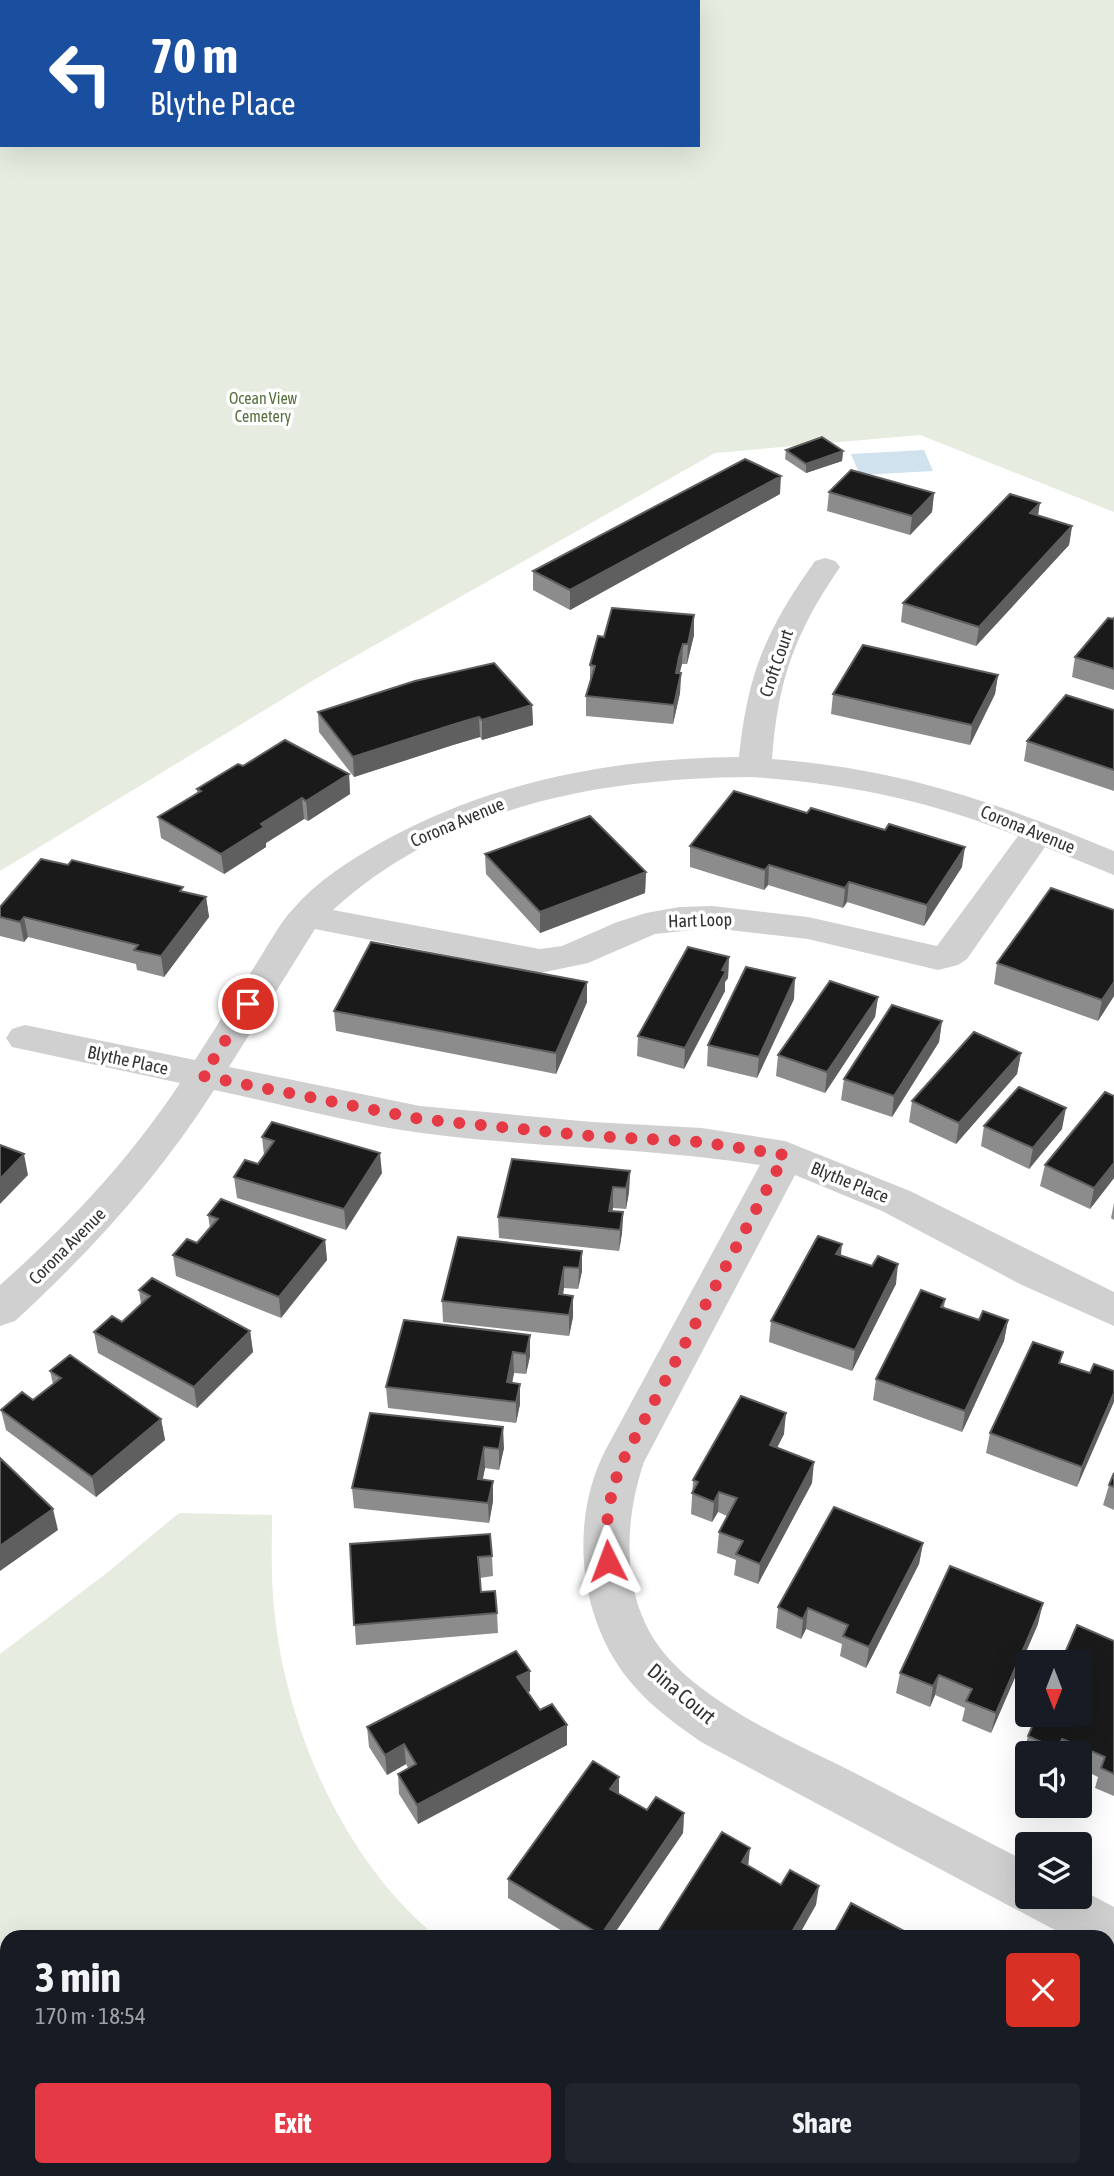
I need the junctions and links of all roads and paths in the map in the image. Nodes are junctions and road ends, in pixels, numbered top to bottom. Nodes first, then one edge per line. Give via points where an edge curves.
1 (825, 567) dead end
2 (755, 768) junction
3 (1038, 832) junction
4 (1114, 864) edge
5 (306, 916) junction
6 (25, 1038) dead end
7 (203, 1076) junction
8 (785, 1155) junction
9 (0, 1310) edge
10 (1114, 1310) edge
11 (1015, 1883) edge
12 (1066, 1909) edge
13 (1106, 1930) edge

1 - 2 street, Croft Court via 792,617 773,661 760,708
2 - 3 street, Corona Avenue via 845,777 940,796
2 - 5 street, Corona Avenue via 645,771 514,797 406,842 355,874
3 - 4 street, Corona Avenue
3 - 5 street, Hart Loop via 945,958 799,926 690,916 632,930 563,959 540,961
5 - 7 street, Corona Avenue
6 - 7 street, Blythe Place
7 - 8 street, Blythe Place via 420,1119 702,1142
7 - 9 street, Corona Avenue via 131,1179 66,1251
8 - 10 street, Blythe Place via 896,1200
8 - 11 street, Dina Court via 622,1462 610,1493 605,1534 611,1587 627,1636 654,1675 701,1714 747,1743
12 - 13 street

